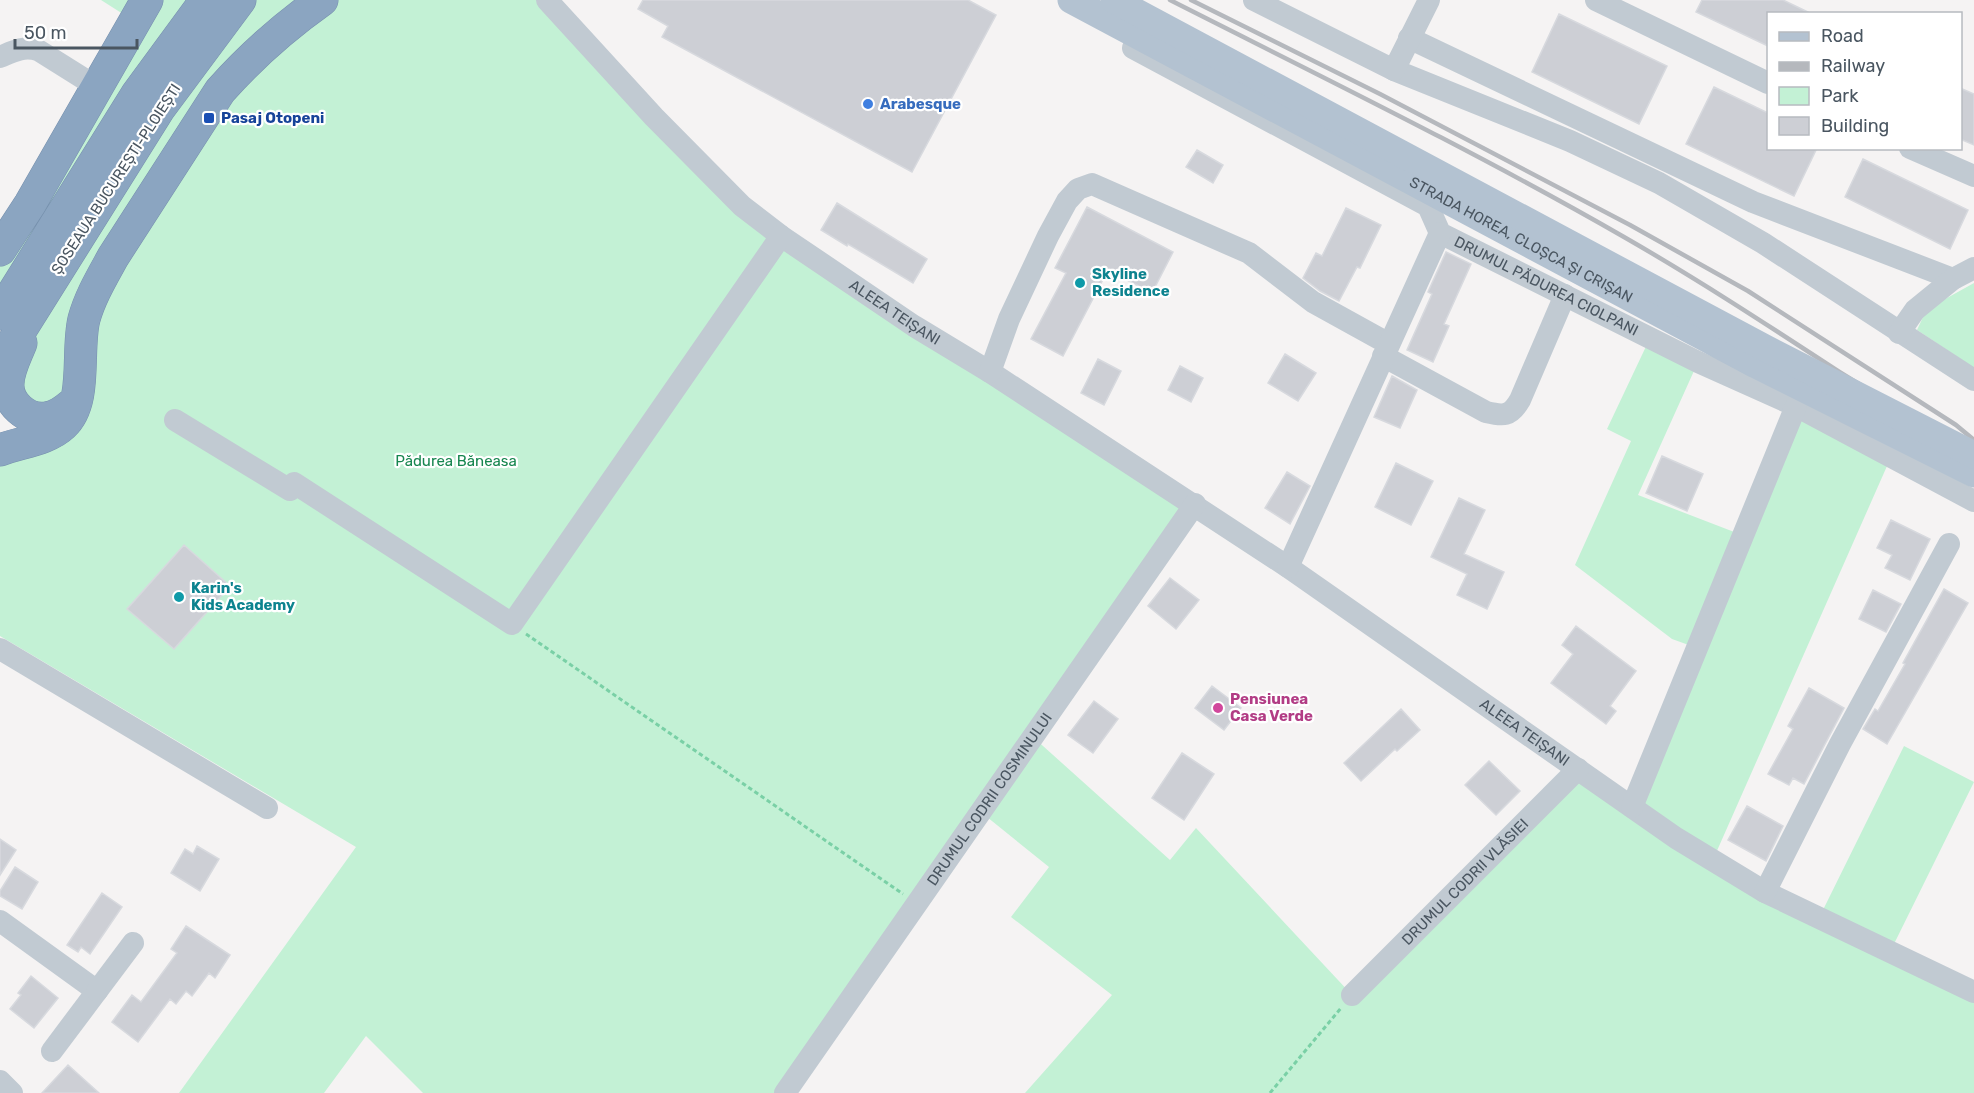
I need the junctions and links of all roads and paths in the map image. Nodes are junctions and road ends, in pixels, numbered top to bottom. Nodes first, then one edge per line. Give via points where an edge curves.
1 (147, 0) edge
2 (206, 0) edge
3 (240, 0) edge
4 (322, 0) edge
5 (547, 0) edge
6 (1114, 0) edge
7 (1254, 0) edge
8 (1429, 0) edge
9 (1596, 0) edge
10 (1077, 8) edge
11 (1409, 38) junction
12 (0, 57) edge
13 (1394, 70) junction
14 (1767, 83) edge
15 (97, 87) junction
16 (1915, 150) edge
17 (1974, 176) edge
18 (1440, 233) junction
19 (781, 236) junction
20 (0, 250) edge
21 (48, 261) junction
22 (1974, 268) edge
23 (1953, 279) junction
24 (1565, 295) junction
25 (18, 297) edge
26 (0, 314) edge
27 (1899, 333) junction
28 (1386, 350) junction
29 (0, 363) edge
30 (990, 372) junction
31 (1974, 380) edge
32 (79, 395) junction
33 (1796, 406) junction
34 (175, 420) dead end
35 (0, 450) edge
36 (1974, 455) edge
37 (1974, 474) edge
38 (1974, 501) edge
39 (1195, 504) junction
40 (1949, 544) dead end
41 (1288, 567) junction
42 (512, 624) junction
43 (0, 649) edge
44 (1578, 769) junction
45 (1632, 807) junction
46 (267, 808) dead end
47 (1765, 892) junction
48 (916, 902) junction
49 (0, 921) edge
50 (133, 943) dead end
51 (98, 991) junction
52 (1974, 992) edge
53 (1352, 995) joint
54 (52, 1051) dead end
55 (0, 1081) edge
56 (12, 1093) edge
57 (785, 1093) edge
58 (1269, 1093) edge

1 - 15 highway
2 - 21 highway, ȘOSEAUA BUCUREȘTI-PLOIEȘTI via 137,94
3 - 21 highway, ȘOSEAUA BUCUREȘTI-PLOIEȘTI
4 - 32 highway via 277,34 220,91 130,231 99,284 85,319
5 - 19 street, ALEEA TEIȘANI via 742,206
6 - 36 main road, STRADA HOREA, CLOȘCA ȘI CRIȘAN, bridge via 1755,343
7 - 13 street
8 - 11 street
9 - 14 street
10 - 18 street, DRUMUL PĂDUREA CIOLPANI via 1098,30 1428,206
10 - 37 main road, STRADA HOREA, CLOȘCA ȘI CRIȘAN via 1756,365
11 - 13 street
11 - 23 street via 1753,202
12 - 15 street via 22,48 38,50
13 - 27 street via 1570,141 1659,183 1763,243
15 - 20 highway
16 - 17 street
18 - 24 street, DRUMUL PĂDUREA CIOLPANI
18 - 28 street
19 - 30 street, ALEEA TEIȘANI
19 - 42 street
21 - 25 highway, ȘOSEAUA BUCUREȘTI-PLOIEȘTI
22 - 23 street
23 - 27 street via 1915,310
24 - 28 street via 1520,400 1514,410 1502,416 1486,412
24 - 33 street, DRUMUL PĂDUREA CIOLPANI
25 - 26 highway, ȘOSEAUA BUCUREȘTI-PLOIEȘTI
25 - 29 highway, ȘOSEAUA BUCUREȘTI-PLOIEȘTI
25 - 32 highway via 8,385 12,402 25,414 44,419 62,412
27 - 31 street
28 - 30 street via 1312,302 1249,253 1092,183 1078,189 1067,201 1009,319
28 - 41 street
30 - 39 street, ALEEA TEIȘANI
32 - 35 highway via 73,414 58,429
33 - 38 street, DRUMUL PĂDUREA CIOLPANI
33 - 45 street
34 - 42 street via 290,490 294,483
39 - 41 street, ALEEA TEIȘANI
39 - 48 street, DRUMUL CODRII COSMINULUI
40 - 47 street
41 - 44 street, ALEEA TEIȘANI
42 - 48 path
43 - 46 street
44 - 45 street, ALEEA TEIȘANI
44 - 53 street, DRUMUL CODRII VLĂSIEI
45 - 47 street, ALEEA TEIȘANI
47 - 52 street, ALEEA TEIȘANI
48 - 57 street, DRUMUL CODRII COSMINULUI
49 - 51 street
50 - 51 street
51 - 54 street
53 - 58 path
55 - 56 street

